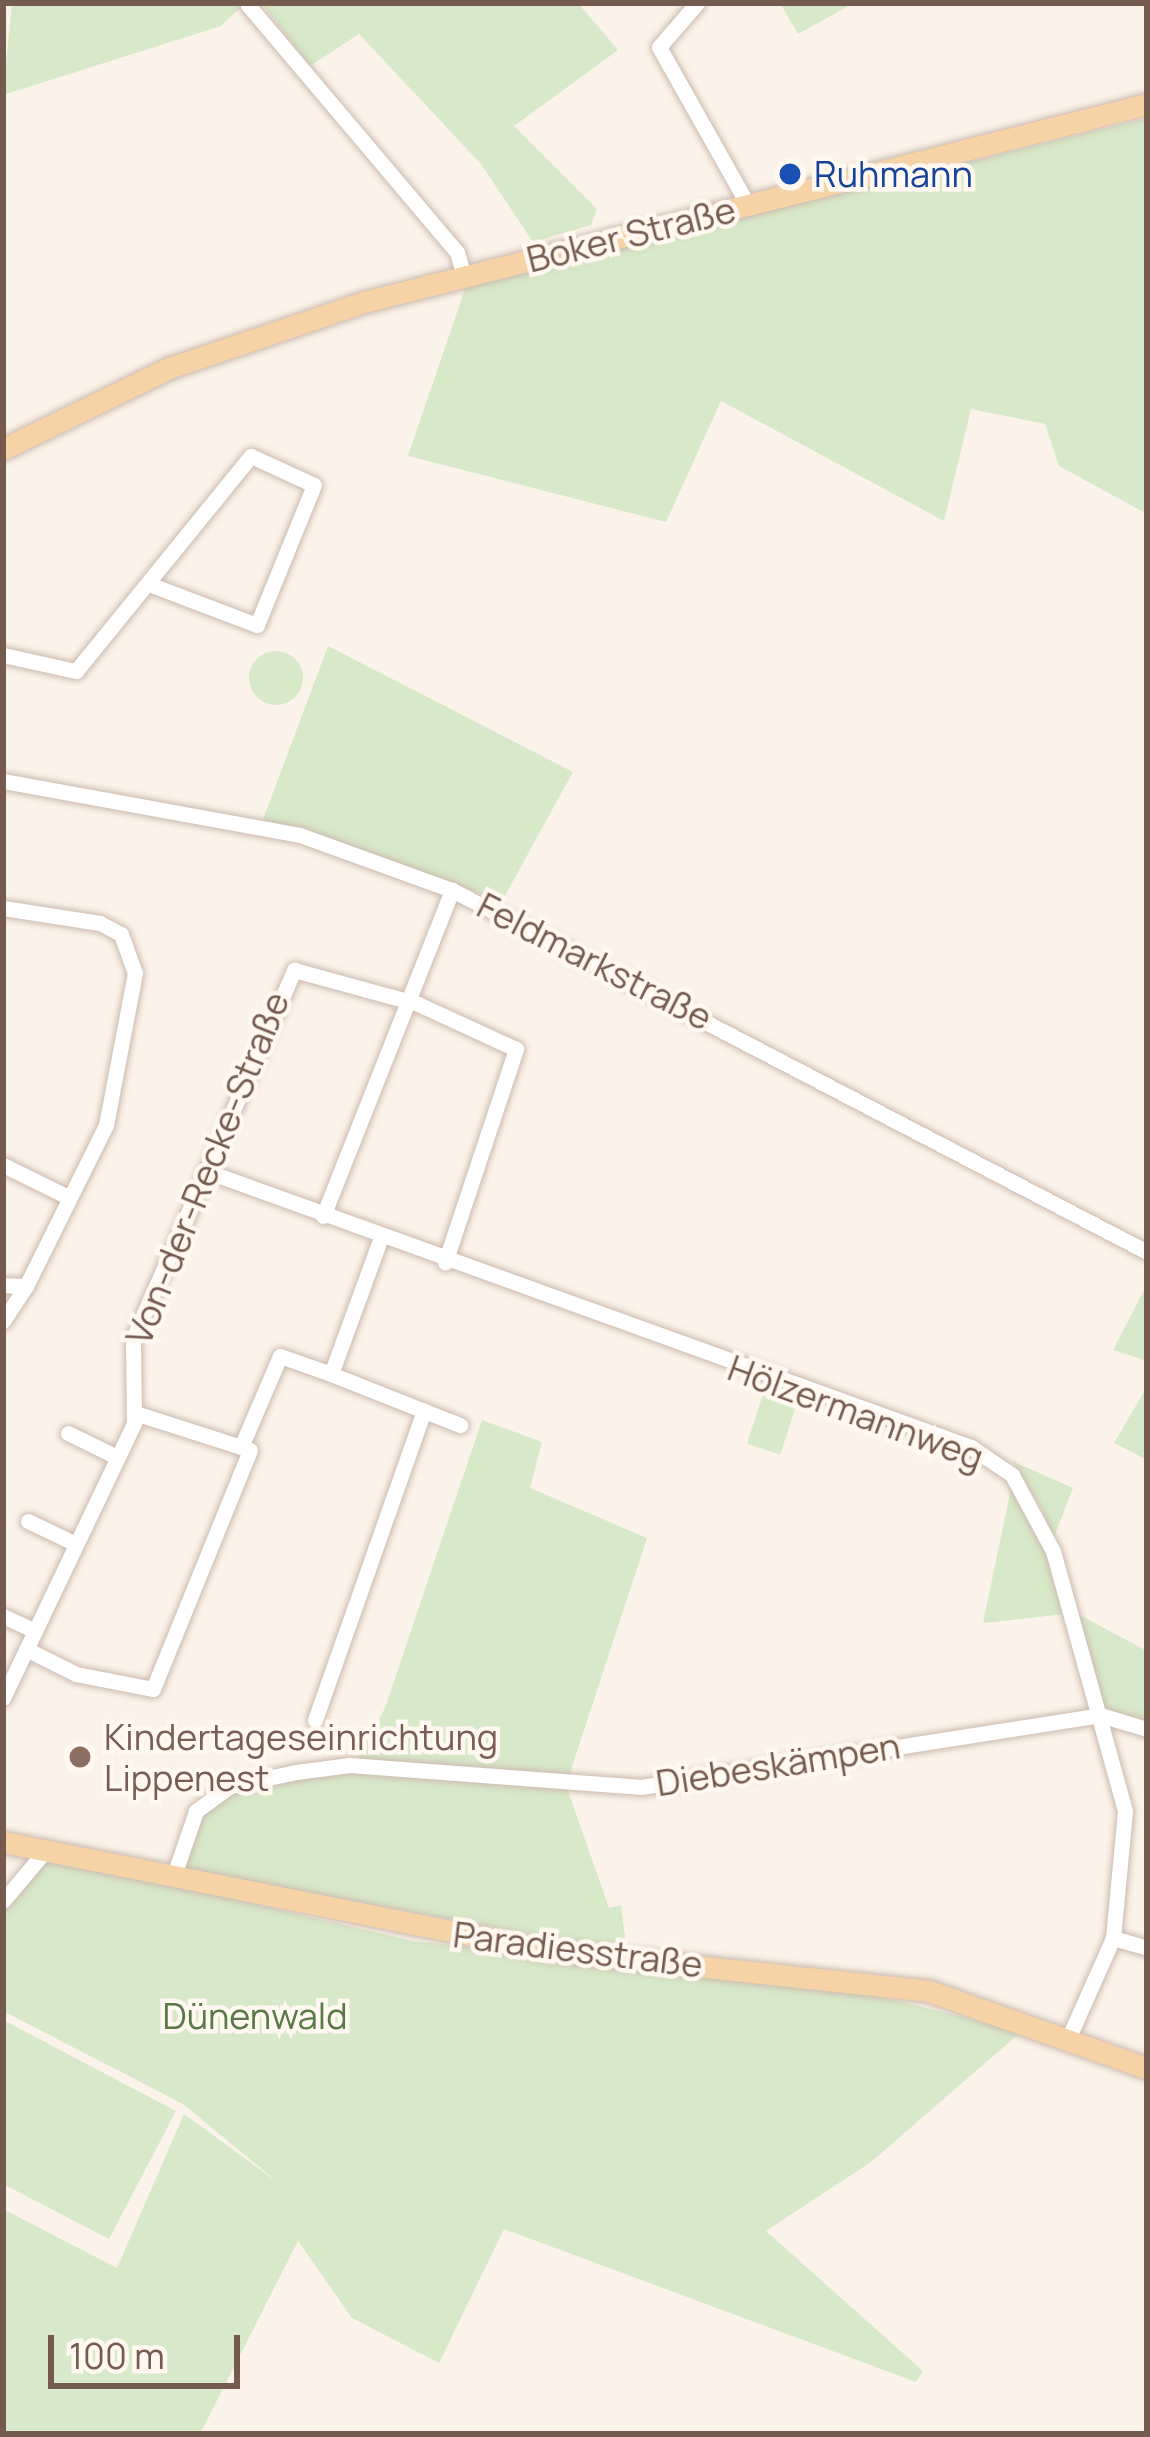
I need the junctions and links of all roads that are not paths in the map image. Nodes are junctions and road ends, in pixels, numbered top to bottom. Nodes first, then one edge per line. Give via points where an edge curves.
1 (697, 3) edge
2 (248, 5) edge
3 (1147, 104) edge
4 (748, 205) junction
5 (464, 276) junction
6 (3, 449) edge
7 (149, 584) junction
8 (3, 655) edge
9 (3, 781) edge
10 (452, 890) junction
11 (4, 915) edge
12 (402, 1002) junction
13 (3, 1165) edge
14 (206, 1171) junction
15 (68, 1197) junction
16 (323, 1216) junction
17 (380, 1237) junction
18 (1147, 1252) edge
19 (445, 1262) junction
20 (3, 1286) edge
21 (26, 1286) junction
22 (3, 1321) edge
23 (331, 1374) junction
24 (424, 1411) junction
25 (134, 1413) junction
26 (460, 1425) dead end
27 (68, 1433) dead end
28 (252, 1451) junction
29 (117, 1457) junction
30 (28, 1521) dead end
31 (76, 1544) junction
32 (3, 1616) edge
33 (35, 1631) junction
34 (26, 1649) junction
35 (3, 1697) edge
36 (1100, 1715) junction
37 (315, 1720) dead end
38 (1147, 1729) edge
39 (3, 1842) edge
40 (46, 1850) junction
41 (174, 1875) junction
42 (3, 1901) edge
43 (1113, 1938) junction
44 (1147, 1948) edge
45 (1068, 2039) junction
46 (1147, 2068) edge

1 - 4 street via 659,47
2 - 5 street via 457,252
3 - 4 main road, Boker Straße
4 - 5 main road, Boker Straße
5 - 6 main road, Boker Straße via 207,353
7 - 7 street via 257,625 314,485 251,456
7 - 8 street via 76,671
9 - 10 street, Feldmarkstraße via 300,835
10 - 12 street
10 - 18 street, Feldmarkstraße
11 - 15 street via 100,922 130,948 134,1023 106,1125
12 - 14 street, Von-der-Recke-Straße via 311,968 286,975
12 - 16 street
12 - 19 street via 516,1049
13 - 15 street
14 - 16 street, Hölzermannweg
14 - 25 street, Von-der-Recke-Straße via 133,1339
15 - 21 street
16 - 17 street, Hölzermannweg
17 - 19 street, Hölzermannweg
17 - 23 street
19 - 36 street, Hölzermannweg via 993,1460 1040,1512
20 - 21 street
21 - 22 street
23 - 24 street
23 - 28 street via 280,1356
24 - 26 street
24 - 37 street
25 - 28 street
25 - 29 street, Von-der-Recke-Straße
27 - 29 street
28 - 34 street via 153,1690 76,1674
29 - 31 street, Von-der-Recke-Straße
30 - 31 street
31 - 33 street, Von-der-Recke-Straße
32 - 33 street
33 - 34 street, Von-der-Recke-Straße
34 - 35 street, Von-der-Recke-Straße
36 - 38 street, Diebeskämpen
36 - 41 street, Diebeskämpen via 658,1785 350,1765 296,1772 230,1786 196,1811
36 - 43 street, Hölzermannweg via 1129,1846
39 - 40 main road, Paradiesstraße
40 - 41 main road, Paradiesstraße
40 - 42 street
41 - 45 main road, Paradiesstraße via 546,1950 929,1991
43 - 44 street
43 - 45 street, Hölzermannweg
45 - 46 main road, Paradiesstraße

